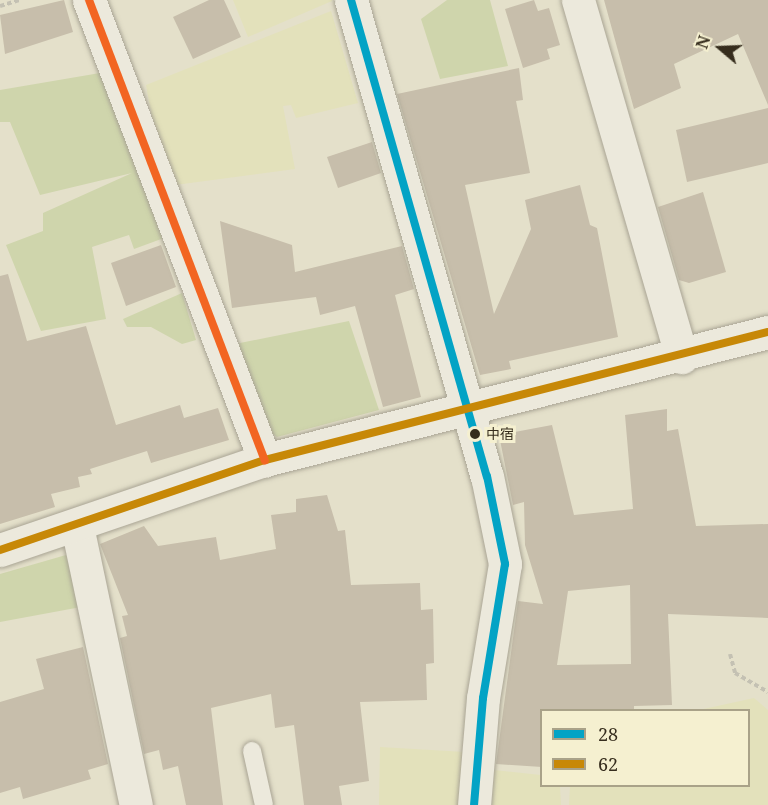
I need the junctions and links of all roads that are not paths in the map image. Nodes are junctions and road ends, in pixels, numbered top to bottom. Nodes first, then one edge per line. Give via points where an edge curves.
1 (89, 0) edge
2 (351, 0) edge
3 (578, 0) edge
4 (768, 332) edge
5 (682, 357) junction
6 (466, 408) junction
7 (264, 460) junction
8 (78, 526) junction
9 (0, 550) edge
10 (252, 751) dead end
11 (136, 805) edge
12 (264, 805) edge
13 (474, 805) edge

1 - 7 street
2 - 6 street
3 - 5 street
4 - 5 street
5 - 6 street
6 - 7 street
6 - 13 street via 505,564 483,698
7 - 8 street
8 - 9 street
8 - 11 street
10 - 12 lane

